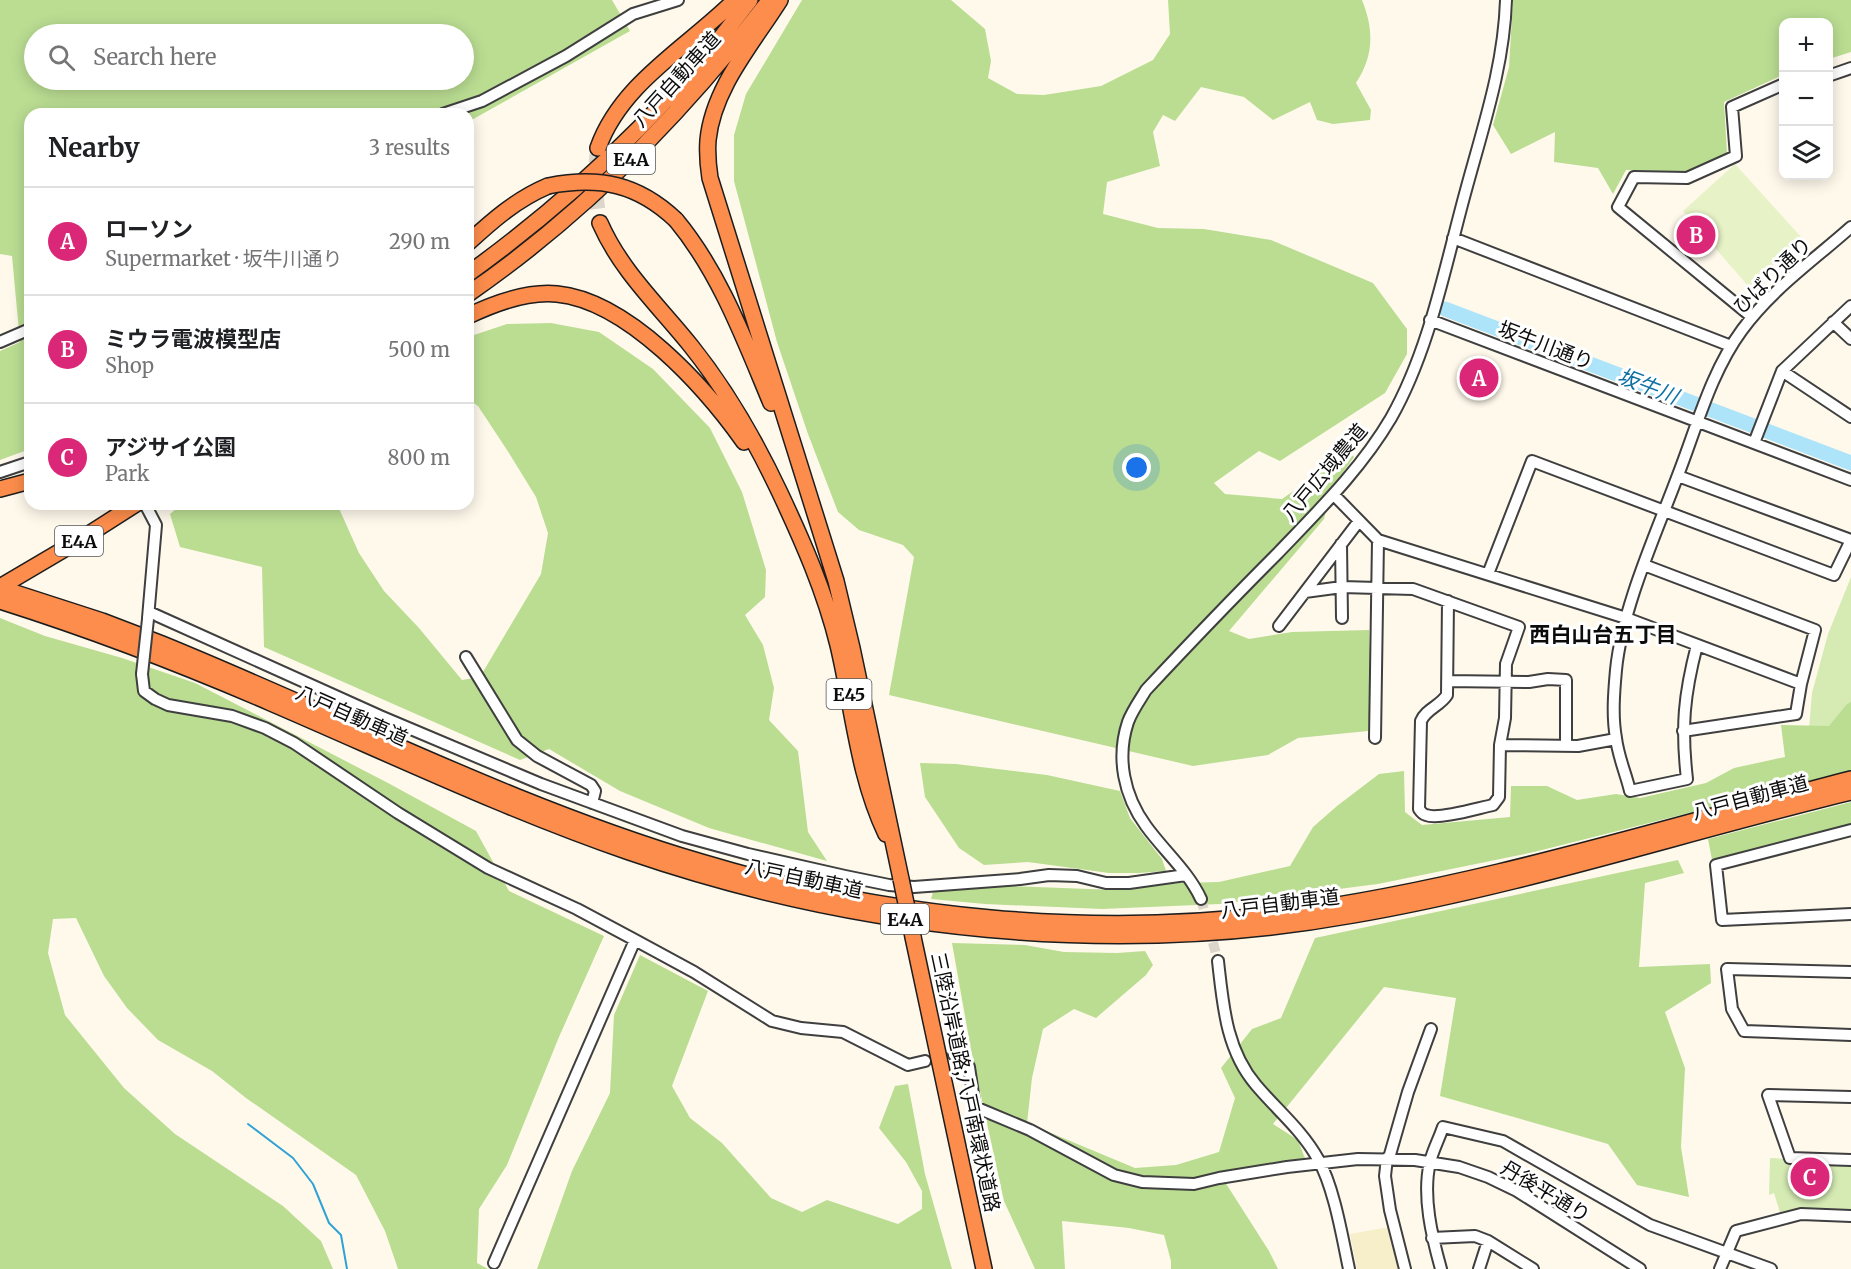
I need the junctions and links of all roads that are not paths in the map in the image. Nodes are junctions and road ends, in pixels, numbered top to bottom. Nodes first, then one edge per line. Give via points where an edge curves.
1 (678, 0) edge
2 (735, 0) edge
3 (750, 0) edge
4 (770, 0) edge
5 (780, 0) edge
6 (1506, 0) edge
7 (1851, 68) edge
8 (1833, 74) edge
9 (1779, 86) edge
10 (461, 108) edge
11 (598, 148) tunnel mouth
12 (600, 223) tunnel mouth
13 (1849, 232) edge
14 (474, 237) edge
15 (1453, 238) junction
16 (474, 269) edge
17 (474, 289) edge
18 (1851, 306) edge
19 (474, 313) edge
20 (1752, 317) junction
21 (1430, 320) junction
22 (1833, 322) junction
23 (24, 332) edge
24 (1851, 339) edge
25 (0, 342) edge
26 (1731, 346) junction
27 (1782, 371) junction
28 (1851, 417) edge
29 (1699, 419) junction
30 (1755, 440) junction
31 (24, 464) edge
32 (0, 472) edge
33 (1678, 476) junction
34 (1851, 480) edge
35 (24, 483) edge
36 (0, 489) edge
37 (1334, 495) junction
38 (129, 510) edge
39 (142, 510) edge
40 (1664, 512) junction
41 (793, 521) junction
42 (1359, 521) junction
43 (817, 524) junction
44 (1378, 540) junction
45 (1851, 540) edge
46 (1341, 544) junction
47 (1644, 565) junction
48 (1488, 574) junction
49 (1342, 587) junction
50 (1377, 587) junction
51 (0, 588) edge
52 (1305, 592) junction
53 (0, 601) edge
54 (1448, 601) junction
55 (148, 615) junction
56 (1342, 618) dead end
57 (1626, 618) junction
58 (1280, 626) dead end
59 (1697, 645) junction
60 (466, 657) dead end
61 (1447, 681) junction
62 (1505, 681) junction
63 (1801, 684) junction
64 (1683, 731) junction
65 (1375, 738) dead end
66 (1616, 739) junction
67 (1500, 745) junction
68 (1566, 746) junction
69 (1851, 779) edge
70 (1851, 792) edge
71 (592, 802) junction
72 (1851, 830) edge
73 (900, 874) junction
74 (1186, 875) junction
75 (1201, 899) tunnel mouth
76 (1851, 914) edge
77 (635, 940) junction
78 (1218, 960) tunnel mouth
79 (1851, 972) edge
80 (1431, 1029) dead end
81 (1851, 1035) edge
82 (954, 1055) dead end
83 (925, 1061) dead end
84 (1851, 1098) edge
85 (1388, 1158) junction
86 (1851, 1160) edge
87 (1431, 1161) junction
88 (1320, 1162) junction
89 (1851, 1215) edge
90 (1432, 1238) junction
91 (1488, 1241) junction
92 (1727, 1253) junction
93 (494, 1263) dead end
94 (984, 1269) edge
95 (1349, 1269) edge
96 (1405, 1269) edge
97 (1440, 1269) edge
98 (1479, 1269) edge
99 (1533, 1269) edge
100 (1640, 1269) edge
101 (1720, 1269) edge
102 (1771, 1269) edge

1 - 10 street via 633,14 566,56 482,101
2 - 11 highway via 631,93 611,119
3 - 16 highway, 八戸自動車道 / E4A via 681,84 609,158 571,194
4 - 17 highway, 八戸自動車道 / E4A via 712,73 627,163 541,238
5 - 43 highway via 722,94 710,125 708,159 721,219
6 - 15 street, 八戸広域農道 via 1504,39 1495,82
7 - 8 street
9 - 20 street via 1731,107 1736,156 1687,178 1634,177 1618,207
12 - 41 highway via 624,266 693,348 731,402
13 - 20 street, ひばり通り via 1772,294
14 - 43 highway, bridge via 519,201 549,186 575,182 625,188 650,199 676,220 700,253 728,306 775,413
15 - 21 street, 八戸広域農道
15 - 26 street
18 - 22 street
19 - 41 highway via 496,304 554,294 572,296 605,309 642,334 704,391 760,464
20 - 26 street, ひばり通り
21 - 29 street, 坂牛川通り
21 - 37 street, 八戸広域農道 via 1410,378 1391,417
22 - 24 street
22 - 27 street
23 - 25 street
26 - 29 street, ひばり通り
27 - 28 street
27 - 30 street
29 - 30 street, 坂牛川通り
29 - 33 street, ひばり通り
30 - 34 street, 坂牛川通り
31 - 32 street
33 - 40 street, ひばり通り
33 - 45 street
35 - 36 highway
37 - 42 street
37 - 74 street, 八戸広域農道 via 1146,690 1129,720 1121,762 1133,803 1146,826
38 - 51 highway, 八戸自動車道 / E4A
39 - 55 street via 156,525
40 - 45 street via 1834,575
40 - 47 street, ひばり通り
40 - 48 street via 1532,461
41 - 73 highway, 三陸沿岸道路;八戸南環状道路 / E45 via 829,614 870,796
42 - 44 street
42 - 46 street
43 - 73 highway, 三陸沿岸道路;八戸南環状道路 / E45 via 844,614
44 - 48 street
44 - 50 street
46 - 49 street
46 - 52 street
47 - 57 street, ひばり通り
47 - 63 street via 1815,630
48 - 57 street
49 - 50 street
49 - 52 street
49 - 56 street
50 - 54 street via 1413,589
50 - 65 street
51 - 69 highway, 八戸自動車道 / E4A via 162,644 542,807 640,843 824,893 969,915 1135,922 1286,913 1454,883
52 - 58 street
53 - 70 highway, 八戸自動車道 / E4A via 156,655 535,817 633,853 750,889 963,927 1149,935 1339,918 1447,897
54 - 61 street
54 - 62 street via 1519,627 1506,664
55 - 71 street via 380,716
55 - 77 street, bridge via 142,674 144,691 155,699 168,705 232,716 275,733 488,868
57 - 59 street
57 - 66 street, ひばり通り via 1616,668
59 - 63 street
59 - 64 street via 1686,688
60 - 71 street via 517,740 537,756 591,785 595,791
61 - 62 street
61 - 67 street via 1443,702 1421,721 1421,812 1446,815 1496,803
62 - 67 street
62 - 68 street via 1566,680
63 - 64 street via 1796,714
64 - 66 street, ひばり通り via 1687,779 1630,791
66 - 68 street
67 - 68 street
71 - 74 street via 682,836 889,885 926,887 1049,875 1129,883
72 - 76 street via 1716,865 1722,920
73 - 94 highway, 三陸沿岸道路;八戸南環状道路 / E45, bridge
74 - 75 street, 八戸広域農道
77 - 83 street via 772,1021 843,1032 908,1065
77 - 93 street
78 - 88 street via 1224,1010 1232,1045 1242,1066 1307,1141
79 - 81 street via 1727,969 1732,1009 1744,1031
80 - 85 street
82 - 88 street, 丹後平通り via 964,1058 969,1067 975,1107 1030,1130 1114,1175 1142,1182 1194,1184
84 - 86 street via 1768,1095 1790,1158
85 - 87 street, 丹後平通り
85 - 88 street, 丹後平通り
85 - 96 street via 1387,1190
87 - 90 street via 1428,1173
87 - 92 street via 1443,1127 1503,1141 1650,1225
87 - 100 street, 丹後平通り via 1488,1177 1517,1191
88 - 95 street
89 - 92 street via 1801,1214 1736,1231
90 - 91 street via 1475,1236
90 - 97 street
91 - 98 street
91 - 99 street
92 - 101 street
92 - 102 street

